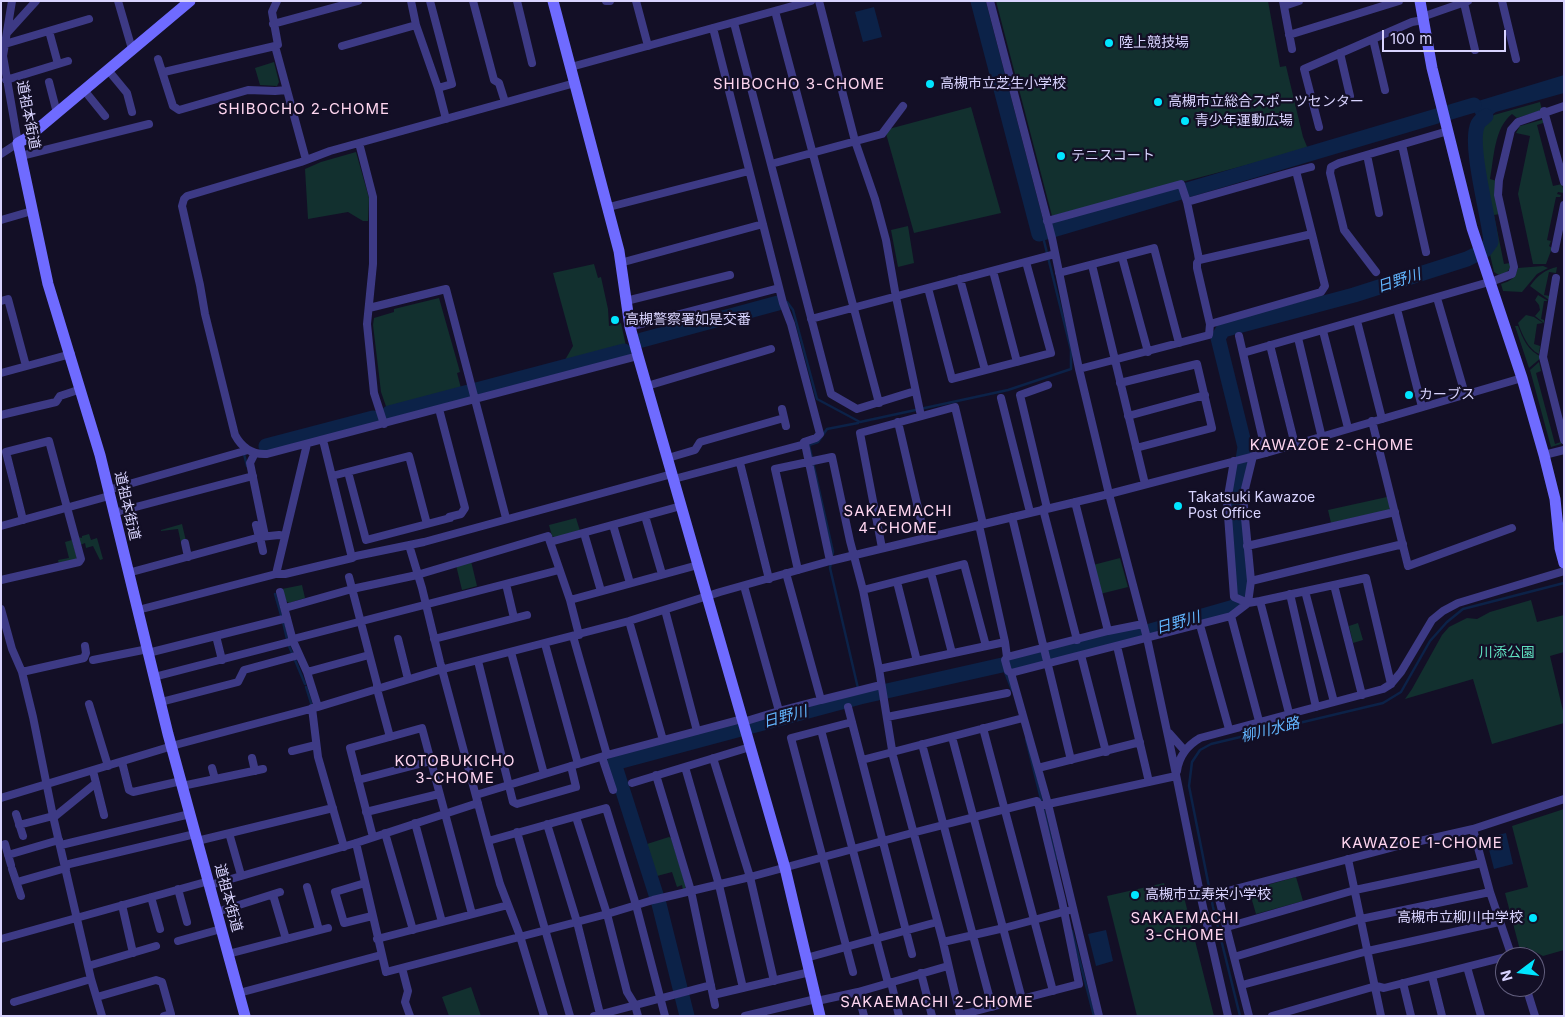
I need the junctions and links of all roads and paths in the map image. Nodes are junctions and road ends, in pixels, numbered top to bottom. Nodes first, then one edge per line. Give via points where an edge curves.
1 (12, 1) edge
2 (36, 1) edge
3 (118, 1) edge
4 (190, 1) edge
5 (277, 1) edge
6 (358, 1) edge
7 (411, 1) edge
8 (430, 1) edge
9 (473, 1) edge
10 (517, 1) edge
11 (553, 1) edge
12 (606, 1) edge
13 (610, 1) edge
14 (636, 1) edge
15 (811, 1) edge
16 (819, 1) edge
17 (990, 1) edge
18 (1299, 1) edge
19 (1399, 1) edge
20 (1420, 1) edge
21 (1502, 1) edge
22 (1466, 2) edge
23 (1284, 4) edge
24 (775, 11) junction
25 (1423, 18) junction
26 (89, 19) dead end
27 (734, 22) junction
28 (273, 24) junction
29 (416, 25) junction
30 (713, 28) junction
31 (48, 31) junction
32 (6, 34) junction
33 (1289, 35) junction
34 (1373, 39) junction
35 (5, 44) junction
36 (275, 46) junction
37 (342, 46) dead end
38 (648, 46) junction
39 (132, 49) junction
40 (1292, 49) dead end
41 (1475, 50) dead end
42 (1340, 54) junction
43 (158, 59) dead end
44 (1516, 59) dead end
45 (68, 61) dead end
46 (532, 63) dead end
47 (58, 64) junction
48 (571, 67) junction
49 (108, 70) junction
50 (164, 72) junction
51 (6, 80) junction
52 (49, 82) dead end
53 (575, 83) junction
54 (438, 88) junction
55 (84, 90) junction
56 (287, 90) junction
57 (1385, 90) dead end
58 (1350, 96) dead end
59 (10, 98) junction
60 (1, 100) edge
61 (505, 102) junction
62 (904, 106) dead end
63 (1564, 106) edge
64 (1544, 111) junction
65 (132, 112) dead end
66 (57, 113) junction
67 (105, 116) dead end
68 (446, 119) junction
69 (149, 124) dead end
70 (1319, 128) dead end
71 (1448, 131) junction
72 (855, 142) junction
73 (18, 143) junction
74 (359, 143) junction
75 (1402, 145) junction
76 (1, 154) edge
77 (812, 154) junction
78 (1367, 155) junction
79 (21, 156) junction
80 (306, 160) junction
81 (771, 164) junction
82 (1311, 167) dead end
83 (749, 171) junction
84 (1296, 171) junction
85 (1564, 182) edge
86 (1187, 200) junction
87 (1564, 205) edge
88 (609, 207) junction
89 (32, 211) junction
90 (1379, 213) dead end
91 (1, 220) edge
92 (762, 224) junction
93 (1048, 224) junction
94 (1312, 234) junction
95 (1554, 249) dead end
96 (1426, 252) dead end
97 (1055, 254) junction
98 (1122, 256) junction
99 (1199, 260) junction
100 (1026, 262) junction
101 (620, 263) junction
102 (1092, 265) junction
103 (993, 271) junction
104 (1376, 272) dead end
105 (1059, 274) junction
106 (730, 275) dead end
107 (1556, 278) dead end
108 (960, 279) junction
109 (1491, 282) junction
110 (779, 288) junction
111 (928, 288) junction
112 (896, 296) junction
113 (1437, 298) junction
114 (1, 301) edge
115 (626, 301) junction
116 (369, 308) junction
117 (853, 308) junction
118 (1397, 309) junction
119 (811, 319) junction
120 (1358, 321) junction
121 (1210, 324) junction
122 (630, 327) junction
123 (1323, 330) junction
124 (1239, 336) dead end
125 (1298, 338) junction
126 (1179, 343) junction
127 (1270, 345) junction
128 (771, 349) dead end
129 (1148, 352) junction
130 (1243, 353) junction
131 (71, 354) junction
132 (638, 356) junction
133 (1114, 360) junction
134 (1017, 362) junction
135 (26, 366) junction
136 (1080, 369) junction
137 (984, 370) junction
138 (1, 373) edge
139 (1522, 378) junction
140 (1120, 382) junction
141 (1048, 385) dead end
142 (647, 386) junction
143 (81, 389) junction
144 (915, 391) junction
145 (473, 394) junction
146 (1464, 394) junction
147 (1205, 396) junction
148 (1001, 398) dead end
149 (879, 403) junction
150 (1422, 407) junction
151 (439, 409) junction
152 (782, 409) dead end
153 (1, 415) edge
154 (921, 416) junction
155 (1128, 416) junction
156 (1382, 419) junction
157 (1372, 421) junction
158 (898, 422) junction
159 (384, 424) junction
160 (1348, 428) junction
161 (1322, 438) junction
162 (323, 440) junction
163 (1564, 440) edge
164 (306, 444) junction
165 (805, 444) junction
166 (1295, 445) junction
167 (1136, 448) junction
168 (1564, 450) edge
169 (251, 452) junction
170 (1266, 453) junction
171 (1544, 455) junction
172 (1254, 456) junction
173 (668, 458) junction
174 (809, 461) junction
175 (1234, 461) junction
176 (740, 462) junction
177 (348, 472) junction
178 (253, 476) junction
179 (332, 476) junction
180 (673, 476) junction
181 (1145, 484) junction
182 (193, 492) junction
183 (108, 493) junction
184 (1109, 494) junction
185 (195, 500) dead end
186 (1076, 502) junction
187 (681, 506) junction
188 (67, 507) junction
189 (1045, 509) junction
190 (1030, 512) junction
191 (1396, 512) junction
192 (113, 513) junction
193 (1244, 513) junction
194 (1228, 514) junction
195 (645, 516) junction
196 (1012, 517) junction
197 (506, 518) junction
198 (23, 520) junction
199 (427, 524) junction
200 (981, 524) junction
201 (256, 525) dead end
202 (613, 525) junction
203 (1, 526) edge
204 (1512, 528) dead end
205 (584, 533) junction
206 (285, 536) junction
207 (261, 537) junction
208 (925, 538) junction
209 (550, 542) junction
210 (185, 544) dead end
211 (1403, 544) junction
212 (410, 546) junction
213 (1247, 546) junction
214 (882, 548) junction
215 (263, 551) dead end
216 (854, 555) junction
217 (188, 557) junction
218 (352, 558) junction
219 (830, 561) junction
220 (1564, 563) edge
221 (698, 565) junction
222 (559, 570) junction
223 (798, 570) junction
224 (1564, 571) edge
225 (128, 573) junction
226 (786, 573) junction
227 (931, 573) junction
228 (276, 574) junction
229 (662, 574) junction
230 (417, 575) junction
231 (349, 576) dead end
232 (768, 579) junction
233 (1, 580) edge
234 (1251, 581) junction
235 (896, 582) junction
236 (630, 583) junction
237 (506, 584) junction
238 (1334, 585) junction
239 (744, 586) junction
240 (352, 589) junction
241 (863, 590) junction
242 (601, 591) junction
243 (1305, 591) junction
244 (280, 592) dead end
245 (1290, 594) junction
246 (707, 597) junction
247 (570, 600) junction
248 (1260, 601) junction
249 (1248, 603) junction
250 (426, 605) junction
251 (285, 608) junction
252 (1, 609) edge
253 (138, 610) junction
254 (665, 610) junction
255 (527, 615) dead end
256 (1231, 616) junction
257 (287, 618) junction
258 (514, 618) junction
259 (629, 621) junction
260 (360, 622) junction
261 (1144, 625) junction
262 (1200, 625) junction
263 (4, 627) edge
264 (1108, 631) junction
265 (576, 635) junction
266 (216, 636) junction
267 (1147, 637) junction
268 (398, 639) dead end
269 (434, 639) junction
270 (293, 640) junction
271 (1077, 640) junction
272 (1005, 642) junction
273 (545, 644) junction
274 (85, 646) dead end
275 (986, 646) junction
276 (1117, 646) junction
277 (1043, 649) junction
278 (148, 651) junction
279 (511, 652) junction
280 (952, 654) junction
281 (1081, 654) junction
282 (299, 655) junction
283 (369, 655) junction
284 (1007, 657) junction
285 (94, 660) dead end
286 (222, 660) junction
287 (478, 661) junction
288 (917, 661) junction
289 (1047, 664) junction
290 (442, 669) junction
291 (879, 669) junction
292 (22, 672) junction
293 (307, 672) junction
294 (1011, 673) junction
295 (154, 677) junction
296 (408, 680) junction
297 (1391, 684) junction
298 (882, 685) junction
299 (376, 689) junction
300 (1007, 693) dead end
301 (1362, 695) junction
302 (821, 700) junction
303 (161, 702) junction
304 (1334, 702) junction
305 (1316, 706) junction
306 (848, 707) dead end
307 (315, 708) junction
308 (100, 709) dead end
309 (779, 711) junction
310 (1289, 713) junction
311 (887, 717) junction
312 (1023, 718) junction
313 (743, 721) junction
314 (1259, 721) junction
315 (852, 722) junction
316 (983, 728) junction
317 (1229, 729) junction
318 (821, 730) junction
319 (697, 731) junction
320 (1167, 732) junction
321 (952, 736) junction
322 (390, 737) junction
323 (663, 740) junction
324 (1140, 742) junction
325 (922, 744) junction
326 (316, 745) junction
327 (172, 746) junction
328 (750, 747) junction
329 (292, 751) dead end
330 (1185, 751) junction
331 (892, 752) junction
332 (1106, 752) junction
333 (604, 756) junction
334 (252, 758) dead end
335 (713, 758) junction
336 (862, 760) junction
337 (1071, 760) junction
338 (431, 761) junction
339 (122, 762) junction
340 (574, 765) junction
341 (108, 766) junction
342 (685, 767) junction
343 (212, 768) dead end
344 (1038, 768) junction
345 (93, 771) junction
346 (544, 774) junction
347 (656, 775) junction
348 (1176, 776) junction
349 (215, 779) junction
350 (358, 780) junction
351 (632, 782) dead end
352 (1149, 782) junction
353 (96, 784) junction
354 (182, 784) junction
355 (46, 785) junction
356 (509, 785) junction
357 (613, 790) dead end
358 (439, 794) junction
359 (1, 798) edge
360 (477, 799) junction
361 (1564, 799) edge
362 (1048, 804) junction
363 (1039, 806) junction
364 (333, 808) junction
365 (1004, 809) junction
366 (366, 812) junction
367 (444, 813) junction
368 (16, 814) dead end
369 (104, 814) dead end
370 (190, 814) junction
371 (53, 817) junction
372 (576, 817) junction
373 (973, 817) junction
374 (415, 823) junction
375 (547, 824) junction
376 (20, 825) junction
377 (943, 825) junction
378 (1473, 829) junction
379 (517, 832) junction
380 (912, 832) junction
381 (229, 833) junction
382 (385, 833) junction
383 (22, 836) dead end
384 (196, 837) junction
385 (373, 837) junction
386 (488, 841) junction
387 (883, 841) junction
388 (60, 843) junction
389 (5, 844) dead end
390 (356, 844) junction
391 (344, 846) junction
392 (853, 849) junction
393 (8, 855) junction
394 (822, 858) junction
395 (1348, 859) junction
396 (1482, 863) junction
397 (66, 866) junction
398 (785, 868) junction
399 (241, 875) junction
400 (750, 877) junction
401 (17, 882) junction
402 (209, 883) junction
403 (365, 883) junction
404 (719, 885) junction
405 (307, 887) dead end
406 (178, 890) junction
407 (1355, 890) junction
408 (691, 892) junction
409 (1490, 892) junction
410 (1218, 895) junction
411 (22, 896) dead end
412 (151, 897) junction
413 (1201, 898) junction
414 (122, 905) junction
415 (508, 905) junction
416 (636, 905) junction
417 (1074, 910) junction
418 (217, 912) junction
419 (1064, 912) junction
420 (472, 914) junction
421 (607, 914) junction
422 (372, 916) junction
423 (78, 917) junction
424 (1361, 919) junction
425 (1034, 920) junction
426 (187, 922) dead end
427 (442, 922) junction
428 (577, 922) junction
429 (937, 922) junction
430 (1499, 922) junction
431 (1227, 927) junction
432 (328, 928) dead end
433 (1004, 928) junction
434 (160, 929) dead end
435 (221, 929) junction
436 (319, 930) junction
437 (413, 930) junction
438 (546, 930) junction
439 (906, 931) junction
440 (973, 934) junction
441 (520, 936) junction
442 (286, 938) junction
443 (1, 939) edge
444 (378, 939) junction
445 (876, 939) junction
446 (178, 941) dead end
447 (943, 942) junction
448 (156, 946) dead end
449 (846, 947) junction
450 (1505, 947) edge
451 (1368, 951) junction
452 (133, 953) junction
453 (228, 954) junction
454 (912, 954) dead end
455 (381, 955) junction
456 (1234, 957) junction
457 (806, 958) junction
458 (1495, 960) edge
459 (88, 966) junction
460 (948, 966) junction
461 (1467, 967) junction
462 (402, 968) junction
463 (810, 972) junction
464 (853, 972) dead end
465 (921, 973) junction
466 (1432, 976) junction
467 (91, 979) junction
468 (774, 981) junction
469 (889, 983) junction
470 (1403, 983) junction
471 (711, 985) junction
472 (1242, 985) junction
473 (1376, 986) junction
474 (743, 988) junction
475 (1053, 991) junction
476 (858, 992) junction
477 (239, 993) junction
478 (713, 995) junction
479 (97, 997) junction
480 (1529, 997) edge
481 (660, 998) junction
482 (1022, 999) junction
483 (817, 1000) junction
484 (14, 1002) dead end
485 (635, 1004) junction
486 (715, 1005) dead end
487 (992, 1007) junction
488 (778, 1012) edge
489 (602, 1014) edge
490 (102, 1015) edge
491 (748, 1015) edge
492 (92, 1016) edge
493 (164, 1016) edge
494 (245, 1016) edge
495 (410, 1016) edge
496 (544, 1016) edge
497 (570, 1016) edge
498 (638, 1016) edge
499 (665, 1016) edge
500 (820, 1016) edge
501 (864, 1016) edge
502 (899, 1016) edge
503 (932, 1016) edge
504 (1099, 1016) edge
505 (1228, 1016) edge
506 (1250, 1016) edge
507 (1272, 1016) edge
508 (1381, 1016) edge
509 (1411, 1016) edge
510 (1442, 1016) edge
511 (1481, 1016) edge
512 (1535, 1016) edge

1 - 32 street, 道祖本街道
2 - 32 street
3 - 39 street
4 - 39 street
5 - 28 street via 272,12
6 - 28 street
7 - 29 street
8 - 54 street via 452,84
9 - 61 street via 494,80 499,83
10 - 46 street
11 - 48 street
12 - 13 street
14 - 38 street
15 - 24 street
16 - 72 street
17 - 93 street
18 - 23 street
19 - 33 street
20 - 25 street
21 - 44 street
22 - 25 street
22 - 41 street
23 - 33 street
24 - 27 street
24 - 77 street
25 - 34 street
25 - 71 street
26 - 31 street
27 - 30 street
27 - 81 street
28 - 36 street via 278,45
29 - 37 street
29 - 54 street
30 - 38 street
30 - 83 street
31 - 35 street
31 - 47 street
32 - 35 street, 道祖本街道
33 - 40 street
34 - 42 street
34 - 57 street
35 - 51 street, 道祖本街道
36 - 50 street
36 - 56 street
38 - 48 street
39 - 49 street
42 - 58 street
42 - 70 street via 1304,69
43 - 50 street
45 - 47 street
47 - 51 street
48 - 53 street
49 - 55 street
49 - 65 street via 127,92
50 - 56 street via 173,106 179,110 248,90
51 - 59 street, 道祖本街道
52 - 66 street
53 - 61 street
53 - 88 street
54 - 68 street
55 - 66 street
55 - 67 street
56 - 80 street
59 - 60 street
59 - 73 street, 道祖本街道
61 - 68 street
62 - 72 street via 882,134
63 - 64 street
64 - 85 street
64 - 109 street via 1518,122 1511,130 1498,195 1514,267 1512,274
66 - 73 street
68 - 74 street
69 - 79 street
71 - 75 street
71 - 109 street via 1472,228
72 - 77 street
72 - 112 street via 884,232
73 - 76 street
73 - 79 street, 道祖本街道
74 - 80 street
74 - 116 street via 372,197
75 - 78 street
75 - 96 street
77 - 81 street
77 - 117 street
78 - 90 street
78 - 104 street via 1339,163 1331,167 1330,173 1344,230
79 - 89 street, 道祖本街道
80 - 169 street via 191,194 182,204 235,436
81 - 119 street
82 - 84 street
83 - 88 street
83 - 92 street
84 - 86 street
84 - 94 street
86 - 93 street via 1182,184
86 - 99 street
87 - 95 street
88 - 101 street
89 - 91 street
89 - 131 street, 道祖本街道 via 48,284
92 - 101 street
92 - 110 street
93 - 97 street
94 - 99 street
94 - 121 street via 1326,286 1321,292
97 - 100 street
97 - 105 street
98 - 102 street
98 - 126 street via 1154,248
98 - 129 street
99 - 121 street via 1197,268
100 - 103 street
100 - 134 street via 1051,352
101 - 115 street
102 - 105 street
102 - 133 street
103 - 108 street
103 - 134 street
105 - 136 street
106 - 115 street
107 - 163 street via 1542,357
108 - 111 street
108 - 137 street
109 - 113 street
109 - 139 street
110 - 122 street
110 - 165 street via 820,434
111 - 112 street
111 - 137 street via 952,379
112 - 117 street
112 - 144 street
113 - 118 street
113 - 146 street
114 - 135 street via 8,299
115 - 122 street
116 - 145 street via 446,289
116 - 159 street via 367,324 374,393
117 - 119 street
117 - 149 street
118 - 120 street
118 - 150 street
119 - 149 street via 832,394 857,409
120 - 123 street
120 - 156 street
121 - 126 street via 1209,335
122 - 132 street
123 - 125 street
123 - 160 street
124 - 130 street
125 - 127 street
125 - 161 street
126 - 129 street
127 - 130 street
127 - 166 street
128 - 142 street
129 - 133 street
130 - 170 street
131 - 135 street
131 - 143 street, 道祖本街道
132 - 142 street
132 - 145 street
133 - 136 street
133 - 140 street
134 - 137 street
135 - 138 street
136 - 184 street
139 - 146 street
139 - 171 street
140 - 147 street via 1198,364
140 - 155 street
141 - 189 street via 1020,395
142 - 173 street
143 - 153 street via 60,396 56,402
143 - 183 street, 道祖本街道
144 - 149 street
144 - 154 street
145 - 151 street
145 - 197 street
146 - 150 street
147 - 155 street
147 - 167 street via 1212,428
148 - 190 street
150 - 156 street
151 - 159 street
151 - 199 street via 465,508 461,514
152 - 173 street via 785,422 729,438 700,442 695,450
154 - 158 street
154 - 200 street via 955,407
155 - 167 street
156 - 157 street
157 - 160 street
157 - 191 street
158 - 208 street
158 - 214 street via 860,433
159 - 162 street
160 - 161 street
161 - 166 street
162 - 164 street
162 - 179 street
164 - 169 street via 267,454
164 - 206 street
165 - 174 street
165 - 176 street
166 - 170 street
167 - 181 street
168 - 171 street
169 - 178 street
169 - 183 street
170 - 172 street
171 - 220 street via 1555,499
172 - 175 street
172 - 193 street via 1243,497
173 - 180 street
174 - 216 street via 832,457
174 - 219 street
174 - 223 street via 775,469
175 - 181 street
175 - 194 street
176 - 180 street
176 - 232 street
177 - 179 street
177 - 199 street via 409,456
177 - 199 street via 366,540
178 - 182 street
178 - 207 street
179 - 218 street
180 - 187 street
180 - 197 street
181 - 184 street
182 - 185 street
182 - 192 street via 164,504
183 - 188 street
183 - 192 street, 道祖本街道
184 - 186 street
184 - 261 street
186 - 189 street
186 - 264 street
187 - 195 street
187 - 221 street
188 - 198 street
188 - 198 street via 48,441 6,452
188 - 233 street via 81,559 79,562
189 - 190 street
189 - 271 street
190 - 196 street
191 - 211 street
191 - 213 street
192 - 225 street, 道祖本街道
193 - 194 street
193 - 213 street
194 - 249 street via 1234,597
195 - 202 street
195 - 229 street
196 - 200 street
196 - 277 street
197 - 212 street
198 - 203 street
200 - 208 street
200 - 272 street
201 - 207 street
202 - 205 street
202 - 236 street
204 - 211 street via 1408,566
205 - 209 street
205 - 242 street
206 - 207 street
206 - 228 street
207 - 215 street
207 - 217 street
208 - 214 street
209 - 222 street
209 - 230 street via 548,536
210 - 217 street
211 - 234 street
212 - 218 street
212 - 230 street
213 - 234 street
214 - 216 street
216 - 219 street
216 - 241 street
217 - 225 street
218 - 228 street
219 - 223 street
221 - 229 street
221 - 246 street
222 - 237 street
222 - 247 street
223 - 226 street
224 - 297 street via 1458,603 1443,611 1432,620
225 - 253 street, 道祖本街道
226 - 232 street
226 - 302 street
227 - 235 street
227 - 275 street via 964,564
227 - 280 street
228 - 253 street
229 - 236 street
230 - 240 street
230 - 250 street
231 - 240 street
232 - 239 street
234 - 249 street
235 - 241 street
235 - 288 street
236 - 242 street
237 - 250 street
237 - 258 street
238 - 243 street
238 - 297 street via 1366,578
238 - 301 street
239 - 246 street
239 - 309 street
240 - 251 street
240 - 260 street
241 - 291 street
242 - 247 street
243 - 245 street
243 - 304 street
244 - 251 street
245 - 248 street
245 - 305 street
246 - 254 street
246 - 313 street
247 - 265 street
248 - 249 street
248 - 310 street
249 - 256 street
250 - 260 street
250 - 269 street
251 - 257 street
252 - 263 street
253 - 278 street, 道祖本街道
254 - 259 street
254 - 319 street
255 - 258 street
256 - 262 street
256 - 314 street
257 - 266 street
257 - 270 street
258 - 269 street
259 - 265 street
259 - 323 street
260 - 270 street
260 - 283 street
261 - 264 street
261 - 267 street
262 - 267 street
262 - 317 street
263 - 292 street
264 - 271 street
265 - 273 street
265 - 333 street
266 - 278 street
266 - 286 street
267 - 276 street
267 - 320 street
268 - 296 street
269 - 290 street
270 - 282 street
270 - 286 street
271 - 277 street
272 - 275 street
272 - 284 street
273 - 279 street
273 - 340 street
274 - 292 street via 84,658
275 - 280 street
276 - 281 street
276 - 324 street
277 - 284 street
277 - 289 street
278 - 285 street
278 - 295 street, 道祖本街道
279 - 287 street
279 - 346 street
280 - 288 street
281 - 289 street
281 - 332 street
282 - 293 street
282 - 303 street via 244,670 238,682
283 - 293 street
283 - 299 street
284 - 294 street via 1005,660
286 - 295 street
287 - 290 street
287 - 356 street
288 - 291 street
289 - 294 street
289 - 337 street
290 - 296 street
290 - 360 street
291 - 298 street
292 - 355 street
293 - 307 street
294 - 312 street
295 - 303 street, 道祖本街道
296 - 299 street
297 - 301 street
298 - 302 street
298 - 311 street
299 - 307 street
299 - 322 street
300 - 311 street
301 - 304 street
302 - 309 street
303 - 327 street, 道祖本街道
304 - 305 street
305 - 310 street
306 - 315 street
307 - 326 street
307 - 327 street
308 - 341 street via 90,708
309 - 313 street
310 - 314 street
311 - 331 street
312 - 316 street
312 - 344 street
313 - 319 street
313 - 328 street
314 - 317 street
315 - 318 street
315 - 336 street
316 - 321 street
316 - 365 street
317 - 330 street via 1192,742
318 - 392 street
318 - 394 street via 790,738
319 - 323 street
320 - 330 street
320 - 348 street
321 - 325 street
321 - 373 street
322 - 338 street via 422,728
322 - 350 street via 350,748
323 - 333 street
324 - 332 street
324 - 352 street
325 - 331 street
325 - 377 street
326 - 329 street
326 - 364 street
327 - 339 street
327 - 354 street, 道祖本街道
328 - 335 street
328 - 398 street
330 - 348 street
331 - 336 street
331 - 380 street
332 - 337 street
333 - 340 street
333 - 357 street
334 - 349 street via 259,770
335 - 342 street
335 - 400 street
336 - 387 street
337 - 344 street
338 - 350 street
338 - 358 street
339 - 341 street
339 - 354 street via 129,790 134,792
340 - 346 street
340 - 356 street via 576,787 517,804 513,802
341 - 345 street
342 - 347 street
342 - 404 street
343 - 349 street
344 - 362 street
345 - 353 street
345 - 355 street
346 - 356 street
347 - 351 street
347 - 408 street
348 - 352 street
348 - 413 street
349 - 354 street
350 - 366 street
352 - 362 street
353 - 369 street
353 - 371 street
354 - 370 street, 道祖本街道
355 - 359 street
355 - 371 street
356 - 360 street
358 - 366 street
358 - 367 street
360 - 367 street
360 - 386 street
361 - 378 street
362 - 363 street
362 - 417 street
363 - 365 street via 1037,801
363 - 419 street
364 - 381 street
364 - 391 street
365 - 373 street
365 - 425 street
366 - 385 street
367 - 374 street
367 - 420 street
368 - 376 street
370 - 384 street, 道祖本街道
370 - 388 street
371 - 376 street
371 - 388 street
372 - 375 street
372 - 416 street via 606,808
372 - 421 street
373 - 377 street
373 - 433 street
374 - 382 street
374 - 427 street
375 - 379 street
375 - 428 street
376 - 383 street
377 - 380 street
377 - 440 street
378 - 395 street
378 - 396 street
379 - 386 street
379 - 438 street
380 - 387 street
380 - 429 street
381 - 384 street
381 - 399 street
382 - 385 street
382 - 437 street
384 - 397 street
384 - 402 street, 道祖本街道
385 - 390 street
386 - 415 street
387 - 392 street
387 - 439 street
388 - 393 street
388 - 397 street
389 - 393 street
390 - 391 street
390 - 403 street
391 - 399 street
392 - 394 street
392 - 445 street
393 - 401 street
394 - 398 street
394 - 449 street
395 - 407 street
395 - 410 street
396 - 407 street
396 - 409 street
397 - 401 street
397 - 423 street
398 - 400 street
398 - 457 street
399 - 402 street
400 - 404 street
400 - 468 street
401 - 411 street
402 - 406 street
402 - 418 street, 道祖本街道
403 - 422 street
403 - 422 street via 335,892 344,923
404 - 408 street
404 - 474 street
405 - 436 street
406 - 412 street
406 - 426 street
407 - 424 street
407 - 431 street
408 - 416 street
408 - 471 street
409 - 424 street
409 - 430 street
410 - 413 street
410 - 431 street
412 - 414 street
412 - 434 street
413 - 505 street
414 - 423 street
414 - 452 street
415 - 420 street
415 - 441 street
416 - 421 street
416 - 481 street
417 - 419 street
417 - 504 street
418 - 435 street, 道祖本街道
418 - 442 street via 277,894
419 - 425 street
419 - 475 street via 1079,984
420 - 427 street
421 - 428 street
421 - 485 street via 627,992
422 - 444 street
423 - 443 street
423 - 459 street
424 - 451 street
424 - 456 street
425 - 433 street
425 - 475 street
427 - 437 street
428 - 438 street
428 - 489 street
429 - 439 street
429 - 447 street
430 - 450 street
430 - 451 street
431 - 456 street
432 - 436 street
433 - 440 street
433 - 482 street
435 - 446 street
435 - 453 street, 道祖本街道
436 - 442 street
437 - 444 street
438 - 441 street
438 - 497 street
439 - 445 street
439 - 454 street
440 - 447 street
440 - 487 street
441 - 462 street
441 - 496 street
442 - 453 street
444 - 455 street
445 - 449 street
445 - 469 street
447 - 460 street
448 - 452 street
449 - 457 street
449 - 464 street
451 - 472 street
451 - 473 street
452 - 459 street
453 - 477 street, 道祖本街道
455 - 462 street via 386,972
455 - 477 street
456 - 472 street
457 - 463 street
458 - 461 street
459 - 467 street
460 - 465 street
460 - 487 street via 960,1015
461 - 466 street
461 - 511 street
462 - 495 street
463 - 468 street
463 - 483 street
465 - 469 street
465 - 503 street
466 - 470 street
466 - 510 street
467 - 479 street
467 - 484 street
468 - 474 street
469 - 476 street
469 - 502 street
470 - 473 street via 1384,988
470 - 509 street
471 - 478 street
471 - 481 street
472 - 506 street
473 - 507 street
473 - 508 street
474 - 478 street
475 - 482 street
476 - 483 street
476 - 501 street
477 - 494 street, 道祖本街道
478 - 486 street
479 - 490 street
479 - 493 street via 156,980 162,982 171,1014
480 - 512 street
481 - 485 street
481 - 499 street
482 - 487 street
483 - 488 street
483 - 500 street
485 - 489 street
485 - 498 street
488 - 491 street
490 - 492 street

